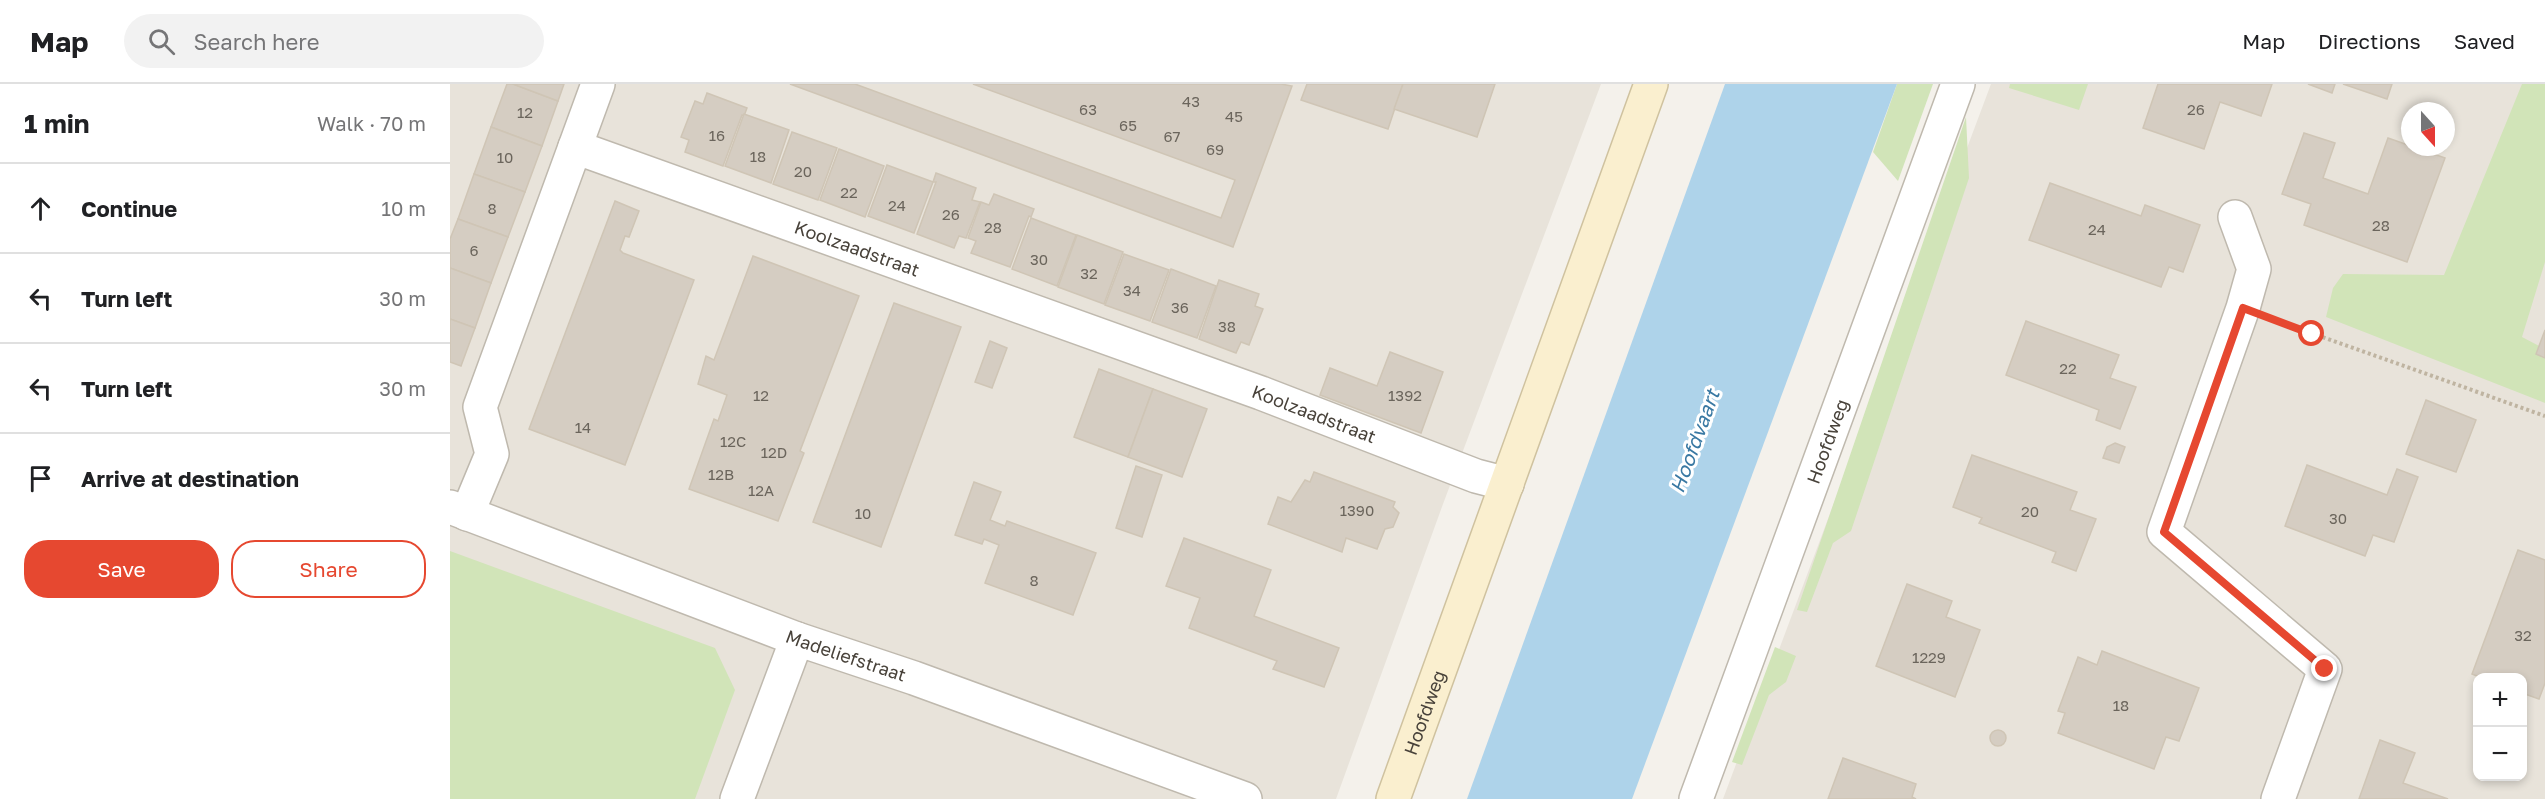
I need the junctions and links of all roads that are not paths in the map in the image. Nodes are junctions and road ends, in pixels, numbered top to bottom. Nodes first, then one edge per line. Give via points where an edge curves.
1 (598, 84) edge
2 (1651, 84) edge
3 (1958, 84) edge
4 (575, 147) junction
5 (2235, 217) dead end
6 (1507, 484) junction
7 (458, 511) edge
8 (796, 639) junction
9 (737, 799) edge
10 (1245, 799) edge
11 (1393, 799) edge
12 (1696, 799) edge
13 (2278, 799) edge

1 - 4 street
2 - 6 street, Hoofdweg
3 - 12 street, Hoofdweg
4 - 6 street, Koolzaadstraat via 1261,393 1476,476
4 - 7 street via 480,407 492,454
5 - 13 street via 2254,269 2164,532 2325,669
6 - 11 street, Hoofdweg
7 - 8 street, Madeliefstraat
8 - 9 street
8 - 10 street, Madeliefstraat

